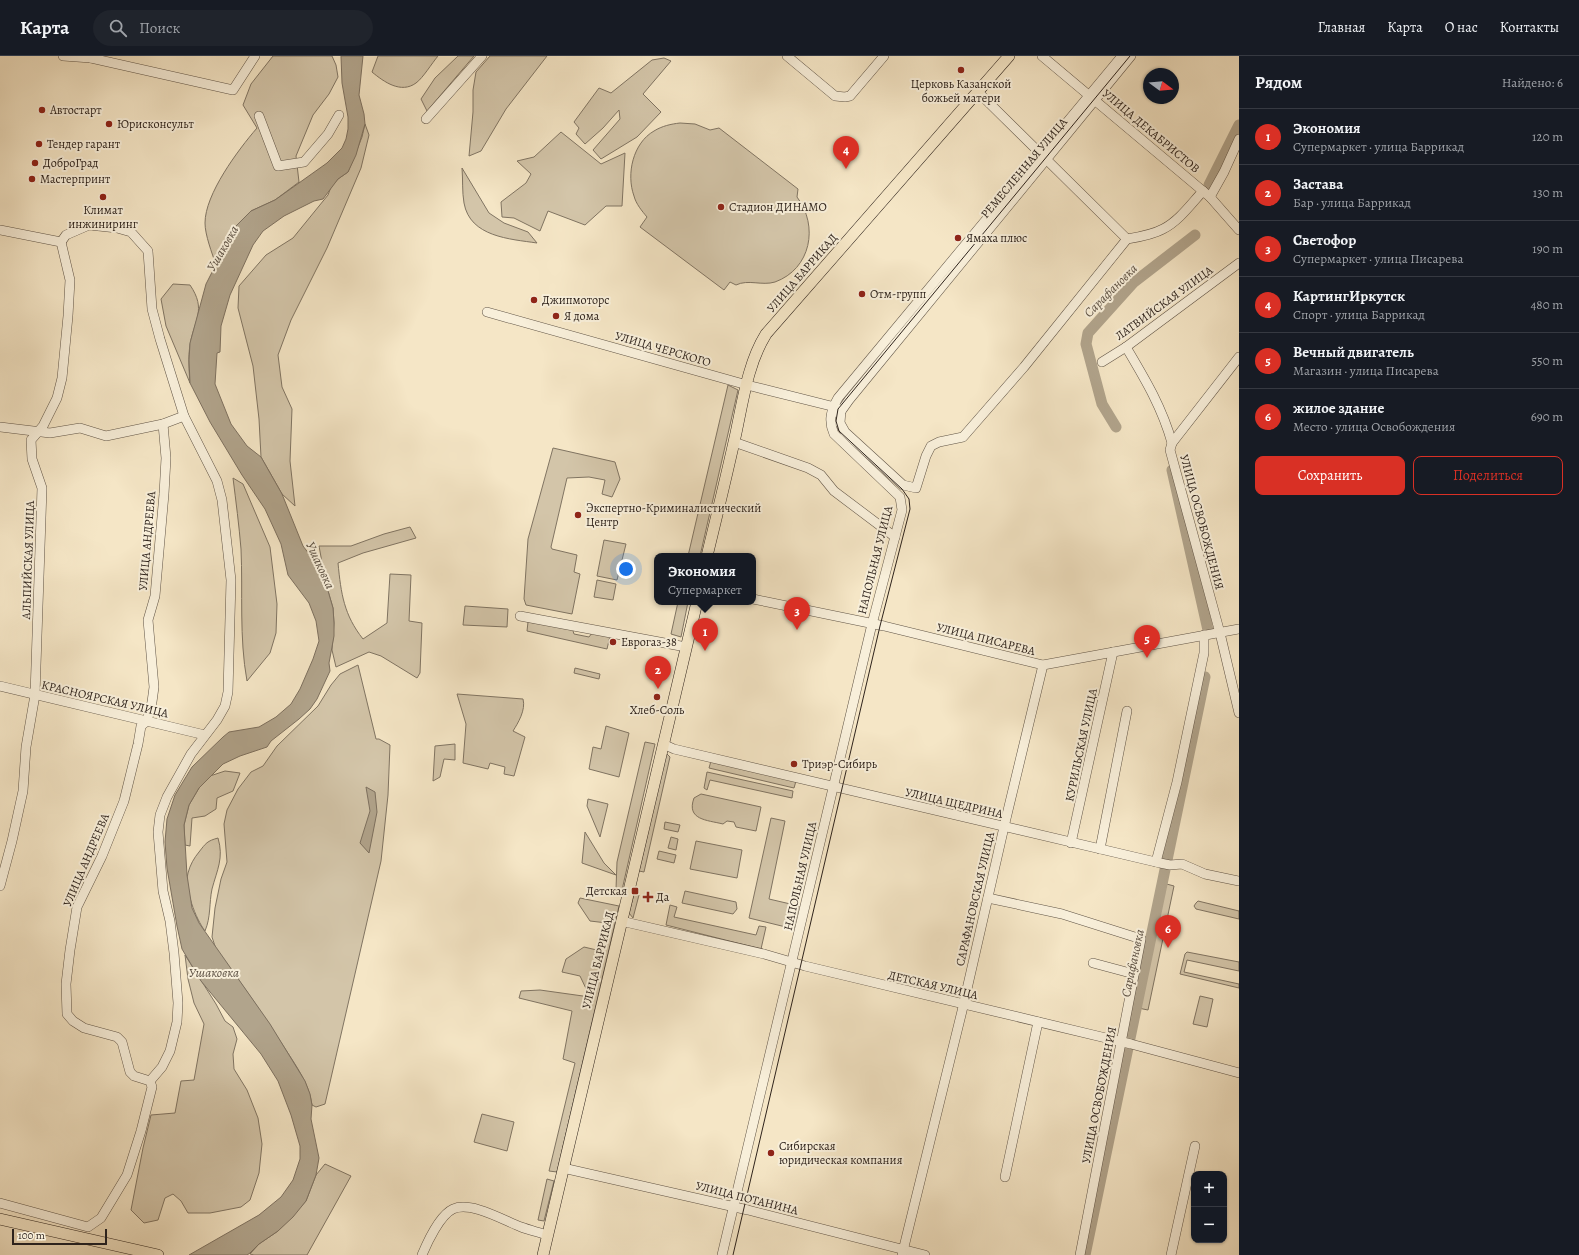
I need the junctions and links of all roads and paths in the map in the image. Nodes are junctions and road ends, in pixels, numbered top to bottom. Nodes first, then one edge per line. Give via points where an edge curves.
1 (63, 56) edge
2 (255, 56) edge
3 (482, 56) edge
4 (787, 56) edge
5 (884, 56) edge
6 (1009, 56) edge
7 (1042, 56) edge
8 (1122, 56) edge
9 (1131, 56) edge
10 (92, 57) edge
11 (978, 92) junction
12 (1093, 98) junction
13 (339, 115) dead end
14 (259, 116) dead end
15 (426, 119) dead end
16 (1239, 139) edge
17 (1044, 157) junction
18 (1207, 194) junction
19 (0, 230) edge
20 (1239, 230) edge
21 (1127, 240) junction
22 (60, 242) junction
23 (1239, 263) edge
24 (487, 312) dead end
25 (1126, 347) junction
26 (1239, 357) edge
27 (1102, 362) dead end
28 (747, 385) junction
29 (837, 409) junction
30 (184, 416) junction
31 (163, 424) junction
32 (0, 427) edge
33 (37, 432) junction
34 (734, 442) junction
35 (1172, 443) junction
36 (902, 502) joint
37 (895, 537) junction
38 (708, 553) edge
39 (756, 600) edge
40 (696, 605) edge
41 (520, 616) dead end
42 (872, 624) junction
43 (1239, 629) edge
44 (1220, 633) junction
45 (1204, 635) junction
46 (686, 647) junction
47 (1113, 652) junction
48 (1043, 665) junction
49 (0, 686) edge
50 (35, 695) junction
51 (1128, 710) dead end
52 (1239, 713) edge
53 (147, 721) junction
54 (205, 735) junction
55 (663, 744) junction
56 (833, 786) junction
57 (1004, 827) junction
58 (1071, 843) junction
59 (1100, 849) junction
60 (1158, 863) junction
61 (1239, 881) edge
62 (0, 886) edge
63 (988, 898) junction
64 (621, 921) junction
65 (792, 961) junction
66 (1093, 964) dead end
67 (1134, 974) junction
68 (964, 1004) junction
69 (1038, 1022) junction
70 (1121, 1042) junction
71 (1239, 1073) edge
72 (150, 1081) junction
73 (1195, 1146) dead end
74 (563, 1168) junction
75 (1005, 1177) dead end
76 (0, 1203) edge
77 (733, 1207) junction
78 (0, 1219) edge
79 (547, 1235) junction
80 (903, 1252) edge
81 (156, 1254) edge
82 (422, 1255) edge
83 (538, 1255) edge
84 (543, 1255) edge
85 (722, 1255) edge
86 (925, 1255) edge
87 (1080, 1255) edge
88 (1171, 1255) edge

1 - 10 street
2 - 10 street via 233,90
3 - 15 street
4 - 5 street via 835,96 845,97 850,96
6 - 11 main road, УЛИЦА БАРРИКАД
7 - 12 street, УЛИЦА ДЕКАБРИСТОВ
8 - 12 street, РЕМЕСЛЕННАЯ УЛИЦА
9 - 12 street, РЕМЕСЛЕННАЯ УЛИЦА
11 - 17 street
11 - 28 main road, УЛИЦА БАРРИКАД via 766,334 758,346
12 - 17 street, РЕМЕСЛЕННАЯ УЛИЦА
12 - 18 street, УЛИЦА ДЕКАБРИСТОВ
13 - 14 street via 328,134 304,162 278,166
16 - 18 street via 1224,172
17 - 21 street
17 - 29 street, РЕМЕСЛЕННАЯ УЛИЦА
18 - 20 street, УЛИЦА ДЕКАБРИСТОВ
18 - 21 street via 1164,229
19 - 22 street
21 - 29 street via 963,438 931,446 916,488 903,485 845,432
22 - 30 street via 66,235 89,225 130,232 148,251 152,309
22 - 33 street, АЛЬПИЙСКАЯ УЛИЦА via 70,280 62,378 57,398 43,426
23 - 25 street, ЛАТВИЙСКАЯ УЛИЦА
24 - 28 street, УЛИЦА ЧЕРСКОГО
25 - 27 street, ЛАТВИЙСКАЯ УЛИЦА
25 - 35 street via 1156,399
26 - 35 street, УЛИЦА ОСВОБОЖДЕНИЯ
28 - 29 street, УЛИЦА ЧЕРСКОГО via 825,403
28 - 34 main road, УЛИЦА БАРРИКАД
29 - 36 street, РЕМЕСЛЕННАЯ УЛИЦА via 831,428 838,439 900,497
30 - 31 street
30 - 54 street via 220,490 231,580 228,692 225,706
31 - 33 street via 106,436 80,428 50,433
31 - 53 street, УЛИЦА АНДРЕЕВА via 166,458 155,596 148,620 154,686
32 - 33 street
33 - 50 street, АЛЬПИЙСКАЯ УЛИЦА via 31,440 32,459 42,488
34 - 37 street via 821,475 834,491
34 - 38 main road, УЛИЦА БАРРИКАД
35 - 44 street, УЛИЦА ОСВОБОЖДЕНИЯ via 1170,450
36 - 37 street, НАПОЛЬНАЯ УЛИЦА
37 - 42 street, НАПОЛЬНАЯ УЛИЦА
39 - 42 street, УЛИЦА ПИСАРЕВА
40 - 46 main road, УЛИЦА БАРРИКАД
41 - 46 street
42 - 48 street, УЛИЦА ПИСАРЕВА
42 - 56 street, НАПОЛЬНАЯ УЛИЦА
43 - 44 street, УЛИЦА ПИСАРЕВА
44 - 45 street, УЛИЦА ПИСАРЕВА
44 - 52 street, УЛИЦА ОСВОБОЖДЕНИЯ
45 - 47 street, УЛИЦА ПИСАРЕВА
45 - 60 street via 1204,653
46 - 55 main road, УЛИЦА БАРРИКАД
47 - 48 street, УЛИЦА ПИСАРЕВА
47 - 58 street, КУРИЛЬСКАЯ УЛИЦА
48 - 57 street, САРАФАНОВСКАЯ УЛИЦА
49 - 50 street, КРАСНОЯРСКАЯ УЛИЦА
50 - 53 street, КРАСНОЯРСКАЯ УЛИЦА
50 - 62 street, АЛЬПИЙСКАЯ УЛИЦА via 26,747 23,791
51 - 59 street
53 - 54 street, КРАСНОЯРСКАЯ УЛИЦА
53 - 72 street, УЛИЦА АНДРЕЕВА via 141,726 124,801 77,907 66,984 67,1014 72,1021 84,1028 117,1037 122,1042 130,1072 134,1076
54 - 72 street via 191,754 160,816 158,832 163,891 174,953 178,1022 170,1051 162,1067
55 - 56 street, УЛИЦА ЩЕДРИНА via 677,750
55 - 64 main road, УЛИЦА БАРРИКАД
56 - 57 street, УЛИЦА ЩЕДРИНА
56 - 65 street, НАПОЛЬНАЯ УЛИЦА
57 - 58 street, УЛИЦА ЩЕДРИНА
57 - 63 street, САРАФАНОВСКАЯ УЛИЦА
58 - 59 street, УЛИЦА ЩЕДРИНА
59 - 60 street, УЛИЦА ЩЕДРИНА
60 - 61 street, УЛИЦА ЩЕДРИНА via 1182,864 1205,874
63 - 67 street, УЛИЦА ОСВОБОЖДЕНИЯ via 1062,914 1141,939
63 - 68 street, САРАФАНОВСКАЯ УЛИЦА
64 - 65 street, ДЕТСКАЯ УЛИЦА
64 - 74 main road, УЛИЦА БАРРИКАД
65 - 68 street, ДЕТСКАЯ УЛИЦА
65 - 77 street, НАПОЛЬНАЯ УЛИЦА
66 - 67 street
67 - 70 street, УЛИЦА ОСВОБОЖДЕНИЯ
68 - 69 street, ДЕТСКАЯ УЛИЦА
68 - 80 street, САРАФАНОВСКАЯ УЛИЦА
69 - 70 street, ДЕТСКАЯ УЛИЦА
69 - 75 street
70 - 71 street, ДЕТСКАЯ УЛИЦА
70 - 87 street, УЛИЦА ОСВОБОЖДЕНИЯ
72 - 76 street via 152,1087 127,1175 101,1218 88,1227
73 - 88 street
74 - 77 street, УЛИЦА ПОТАНИНА
74 - 79 main road, УЛИЦА БАРРИКАД
77 - 80 street, УЛИЦА ПОТАНИНА
77 - 85 street, НАПОЛЬНАЯ УЛИЦА
78 - 81 main road
79 - 82 street via 475,1209 458,1208 445,1215
79 - 83 main road
79 - 84 main road, УЛИЦА БАРРИКАД
80 - 86 street, УЛИЦА ПОТАНИНА

